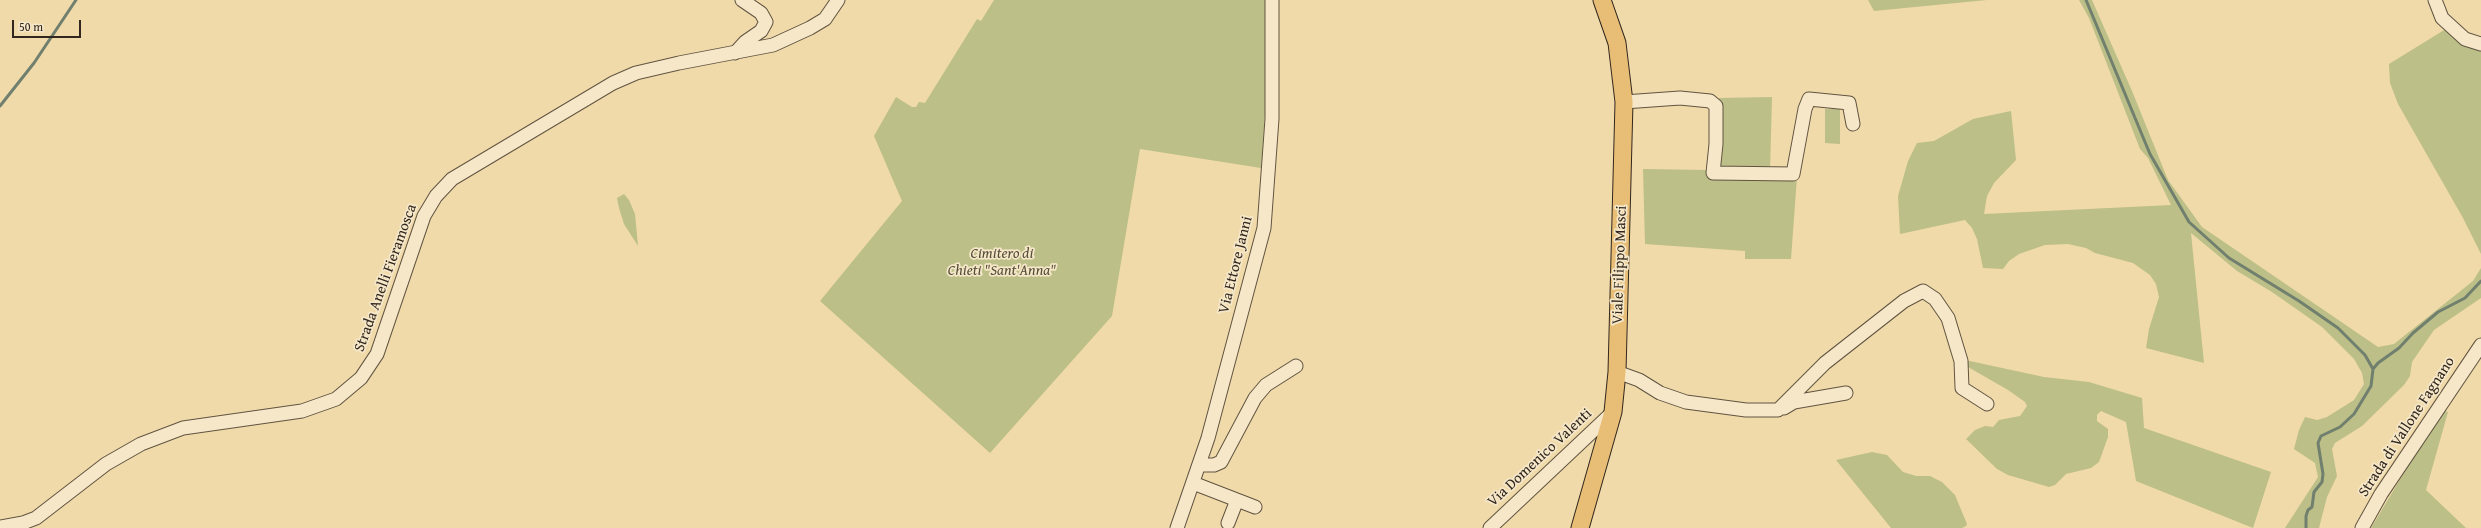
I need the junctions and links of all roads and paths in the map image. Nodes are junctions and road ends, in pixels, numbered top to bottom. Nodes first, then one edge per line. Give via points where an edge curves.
1 (742, 0) edge
2 (838, 0) edge
3 (1272, 0) edge
4 (1602, 0) edge
5 (2435, 0) edge
6 (2481, 44) edge
7 (735, 53) junction
8 (1624, 102) junction
9 (1853, 124) dead end
10 (2481, 345) edge
11 (1296, 366) dead end
12 (1617, 372) junction
13 (1846, 393) dead end
14 (1987, 404) dead end
15 (1778, 410) junction
16 (1613, 412) junction
17 (1199, 465) junction
18 (1193, 483) junction
19 (1237, 500) junction
20 (1255, 507) dead end
21 (1228, 522) dead end
22 (0, 527) edge
23 (1177, 528) edge
24 (1490, 528) edge
25 (1580, 528) edge
26 (2362, 528) edge

1 - 7 street via 761,13 766,22 761,31
2 - 7 street, Strada Anelli Fieramosca via 825,19 810,28 773,45
3 - 17 street, Via Ettore Janni via 1272,119 1264,228
4 - 8 main road, Viale Filippo Masci via 1617,43
5 - 6 street via 2442,18 2465,39
7 - 22 street, Strada Anelli Fieramosca via 636,73 591,96 528,136 452,179 436,196 424,216 372,364 361,378 336,399 302,412 183,428 140,444 106,464 36,518
8 - 9 street via 1680,98 1710,101 1716,106 1713,173 1794,174 1809,99 1849,103
8 - 12 main road, Viale Filippo Masci
10 - 26 street, Strada di Vallone Fagnano via 2381,494
11 - 17 street via 1266,385 1255,398 1221,462 1214,465
12 - 15 street via 1639,380 1660,393 1686,402 1739,409
12 - 16 main road, Viale Filippo Masci
13 - 15 street via 1794,402
14 - 15 street via 1962,388 1961,361 1948,318 1935,299 1924,291 1904,301 1825,362
16 - 24 street, Via Domenico Valenti
16 - 25 main road, Viale Filippo Masci
17 - 18 street, Via Ettore Janni
18 - 19 street
18 - 23 street, Via Ettore Janni
19 - 20 street
19 - 21 street

